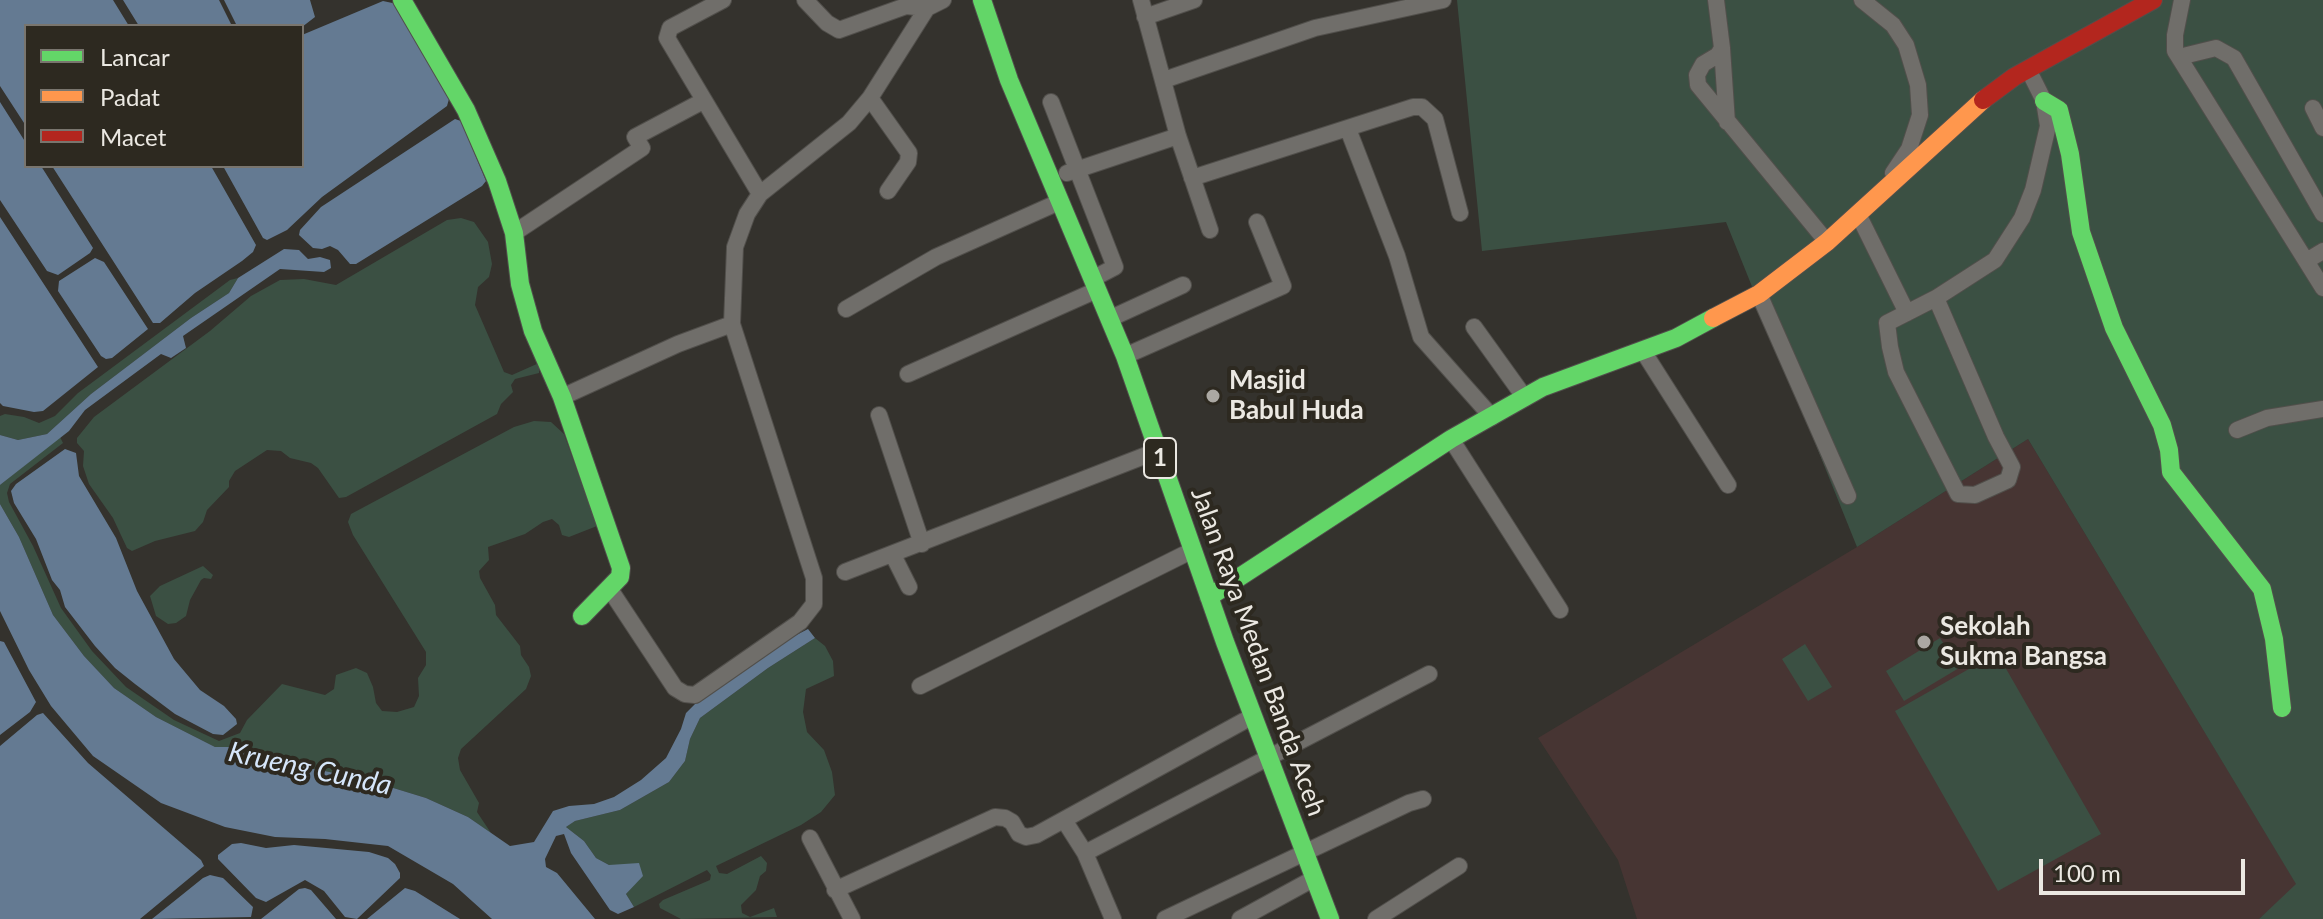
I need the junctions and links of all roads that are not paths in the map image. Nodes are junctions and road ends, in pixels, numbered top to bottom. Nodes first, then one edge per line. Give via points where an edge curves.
1 (402, 0) edge
2 (723, 0) edge
3 (805, 0) edge
4 (943, 0) edge
5 (982, 0) edge
6 (1141, 0) edge
7 (1194, 0) edge
8 (1443, 0) edge
9 (1716, 0) edge
10 (1862, 0) edge
11 (2153, 0) edge
12 (2182, 0) edge
13 (927, 8) junction
14 (1145, 17) junction
15 (1722, 48) junction
16 (2179, 57) junction
17 (2028, 69) junction
18 (1164, 80) junction
19 (870, 98) junction
20 (703, 101) junction
21 (2044, 101) junction
22 (1051, 102) dead end
23 (2313, 108) dead end
24 (1727, 122) junction
25 (2323, 128) edge
26 (1348, 129) junction
27 (1178, 136) junction
28 (1076, 170) junction
29 (1050, 178) junction
30 (1192, 178) junction
31 (1891, 186) junction
32 (888, 191) dead end
33 (760, 194) junction
34 (1059, 202) junction
35 (1460, 213) dead end
36 (1858, 214) junction
37 (2323, 214) edge
38 (1257, 222) dead end
39 (1210, 230) dead end
40 (514, 233) junction
41 (1827, 242) junction
42 (2323, 251) edge
43 (2308, 260) junction
44 (1094, 284) junction
45 (1183, 285) dead end
46 (2323, 288) edge
47 (1759, 294) junction
48 (1936, 298) junction
49 (846, 309) dead end
50 (1907, 313) junction
51 (1109, 319) junction
52 (732, 324) junction
53 (1474, 327) dead end
54 (1643, 351) junction
55 (1125, 356) junction
56 (908, 374) dead end
57 (562, 397) junction
58 (1525, 398) junction
59 (2323, 409) edge
60 (879, 415) dead end
61 (1492, 417) junction
62 (2237, 430) dead end
63 (1451, 439) junction
64 (1157, 451) junction
65 (1728, 485) dead end
66 (1848, 496) dead end
67 (922, 544) junction
68 (1193, 550) junction
69 (893, 555) junction
70 (845, 572) dead end
71 (909, 587) dead end
72 (609, 588) junction
73 (1209, 597) junction
74 (1560, 610) dead end
75 (582, 616) dead end
76 (1429, 674) dead end
77 (920, 686) dead end
78 (2282, 708) dead end
79 (1253, 716) junction
80 (1269, 759) junction
81 (1423, 799) dead end
82 (1064, 820) junction
83 (810, 838) dead end
84 (1085, 853) junction
85 (1303, 854) junction
86 (1459, 866) dead end
87 (1313, 879) junction
88 (835, 890) junction
89 (852, 919) edge
90 (1113, 919) edge
91 (1165, 919) edge
92 (1240, 919) edge
93 (1330, 919) edge
94 (1376, 919) edge

1 - 40 main road via 466,110
2 - 20 street via 667,33
3 - 13 street via 839,30 906,6
4 - 13 street
5 - 29 main road, Jalan Raya Medan Banda Aceh / 1
6 - 14 street
7 - 14 street
8 - 18 street via 1315,28
9 - 15 street
10 - 31 street via 1893,25 1906,45 1918,85 1920,115
11 - 17 main road
12 - 16 street via 2175,35
13 - 19 street
14 - 18 street
15 - 24 street
15 - 24 street via 1697,75 1698,85
16 - 37 street via 2216,48 2234,58
16 - 43 street
17 - 21 street
17 - 31 main road via 1991,93
18 - 27 street
19 - 32 street via 909,153
19 - 33 street via 849,123
20 - 33 street
20 - 40 street via 635,137 642,148
21 - 48 street via 2048,126 2033,190 2008,243 1995,260
21 - 78 main road via 2059,110 2081,232 2114,328 2162,425 2171,472 2262,589
22 - 28 street
23 - 25 street
24 - 41 street
26 - 30 street
26 - 35 street via 1413,107 1427,110 1435,119
26 - 61 street via 1397,256 1421,337
27 - 28 street
27 - 30 street
28 - 29 street
28 - 44 street via 1115,267
29 - 34 main road, Jalan Raya Medan Banda Aceh / 1
30 - 39 street
31 - 36 main road
33 - 52 street via 735,247
34 - 44 main road, Jalan Raya Medan Banda Aceh / 1
34 - 49 street via 936,257
36 - 41 main road
36 - 50 street
38 - 55 street via 1283,286
40 - 57 main road via 533,331
41 - 47 main road
42 - 43 street
43 - 46 street
44 - 51 main road, Jalan Raya Medan Banda Aceh / 1
44 - 56 street
45 - 51 street
47 - 54 main road
47 - 66 street
48 - 50 street
48 - 50 street via 2012,467 2008,480 1975,495 1958,494 1896,372 1887,323
51 - 55 main road, Jalan Raya Medan Banda Aceh / 1
52 - 57 street
52 - 72 street via 814,578 814,604 800,622 695,695 675,688
53 - 58 street
54 - 58 main road via 1570,375
54 - 65 street
55 - 64 main road, Jalan Raya Medan Banda Aceh / 1
57 - 72 main road via 621,568
58 - 61 main road
59 - 62 street via 2267,418
60 - 67 street
61 - 63 main road
63 - 73 main road
63 - 74 street
64 - 67 street
64 - 68 main road, Jalan Raya Medan Banda Aceh / 1
67 - 69 street
68 - 73 main road, Jalan Raya Medan Banda Aceh / 1
68 - 77 street
69 - 70 street
69 - 71 street
72 - 75 main road
73 - 79 main road, Jalan Raya Medan Banda Aceh / 1
76 - 80 street
79 - 80 main road, Jalan Raya Medan Banda Aceh / 1
79 - 82 street
80 - 84 street
80 - 85 main road, Jalan Raya Medan Banda Aceh / 1
81 - 85 street
82 - 84 street
82 - 88 street via 1026,837 1012,822 995,817
83 - 88 street
84 - 90 street
85 - 87 main road, Jalan Raya Medan Banda Aceh / 1
85 - 91 street
86 - 94 street
87 - 92 street
87 - 93 main road, Jalan Raya Medan Banda Aceh / 1
88 - 89 street

